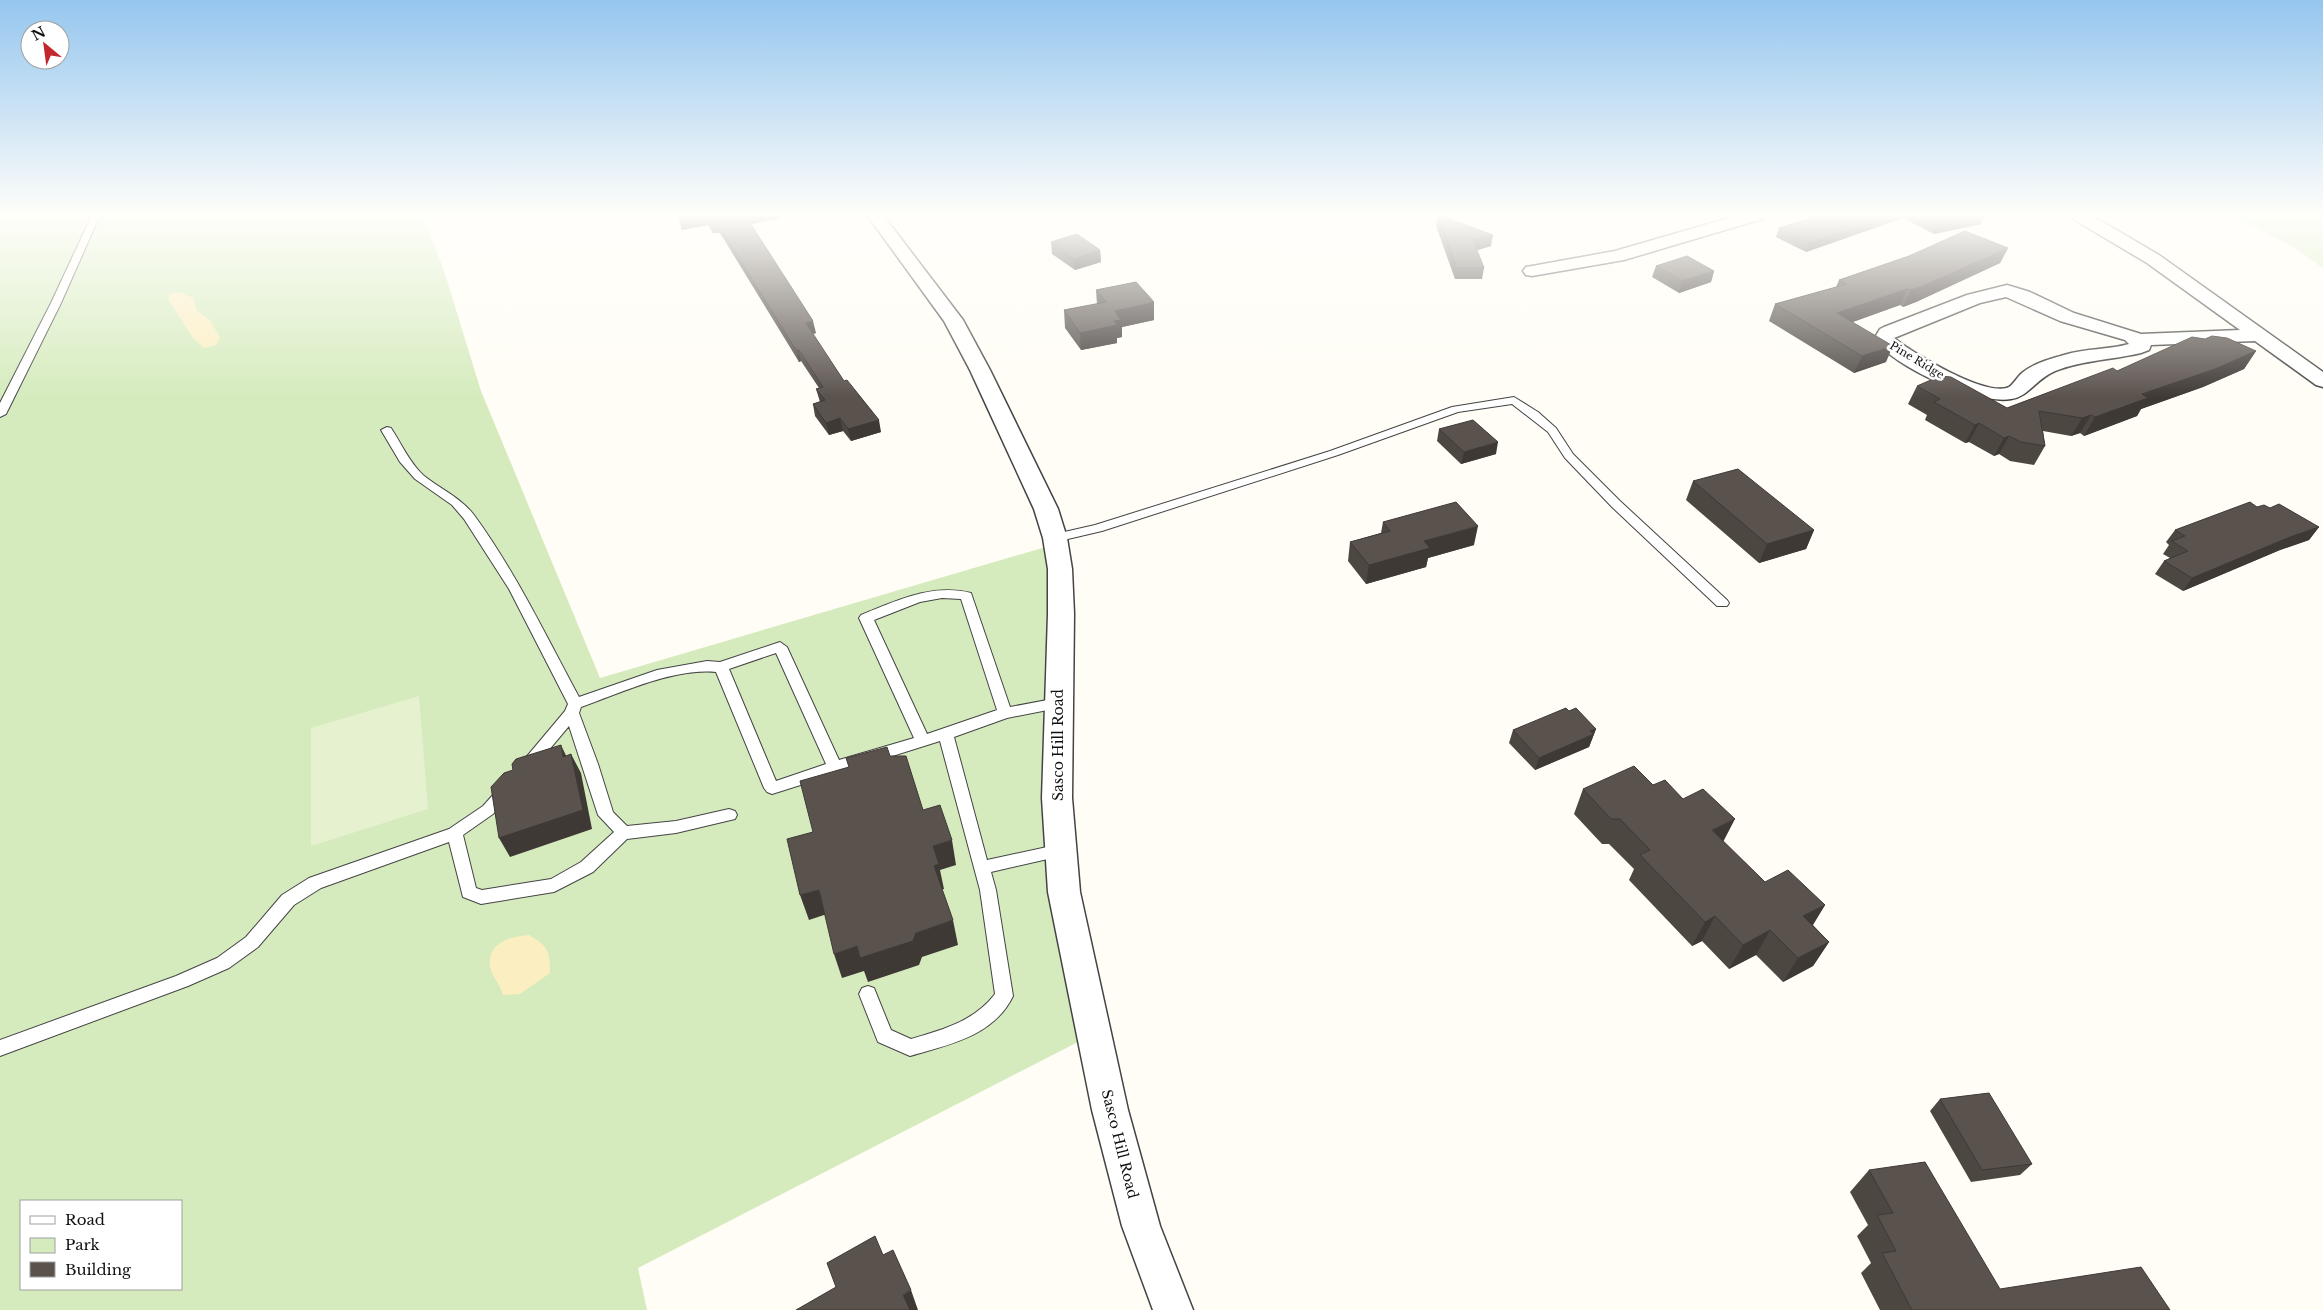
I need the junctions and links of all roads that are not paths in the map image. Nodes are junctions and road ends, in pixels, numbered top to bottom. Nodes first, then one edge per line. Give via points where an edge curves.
1 (68, 276) edge
2 (922, 276) edge
3 (2176, 276) edge
4 (2260, 335) junction
5 (2136, 340) junction
6 (2323, 381) edge
7 (0, 414) edge
8 (387, 430) dead end
9 (1055, 538) junction
10 (1722, 604) dead end
11 (721, 667) junction
12 (1058, 703) junction
13 (573, 708) junction
14 (1005, 713) junction
15 (946, 734) junction
16 (922, 740) junction
17 (836, 767) junction
18 (729, 815) dead end
19 (455, 833) junction
20 (623, 833) junction
21 (1061, 850) junction
22 (982, 868) junction
23 (868, 994) dead end
24 (0, 1048) edge
25 (1172, 1310) edge

1 - 7 lane
2 - 9 street, Sasco Hill Road via 964,340 1046,509
3 - 4 street
4 - 5 street, Pine Ridge
4 - 6 street
5 - 5 street, Pine Ridge via 2142,346 2091,353 2059,363 2029,377 2015,392 1995,395 1948,378 1892,347 1884,339 1887,333 1899,327 1991,292 2007,291 2066,317 2132,336
8 - 13 lane via 419,477 456,502 469,517 524,604
9 - 10 lane via 1098,528 1334,453 1456,409 1514,400 1552,430 1569,456
9 - 12 street, Sasco Hill Road via 1060,569 1061,614
11 - 13 lane via 707,666 657,675
11 - 17 lane via 780,646
11 - 17 lane via 772,788
12 - 14 lane
12 - 21 street, Sasco Hill Road via 1057,798
13 - 19 lane via 488,810
13 - 20 lane via 606,815
14 - 15 lane
14 - 16 lane via 966,596 955,593 929,596 866,618
15 - 16 lane
15 - 22 lane
16 - 17 lane
18 - 20 lane via 676,827
19 - 20 lane via 469,892 481,897 554,884 587,867
19 - 24 lane via 315,883 288,900 252,942 223,963
21 - 22 lane
21 - 25 street, Sasco Hill Road via 1064,892 1110,1110 1141,1226
22 - 23 lane via 1004,996 992,1013 968,1030 910,1048 884,1036

